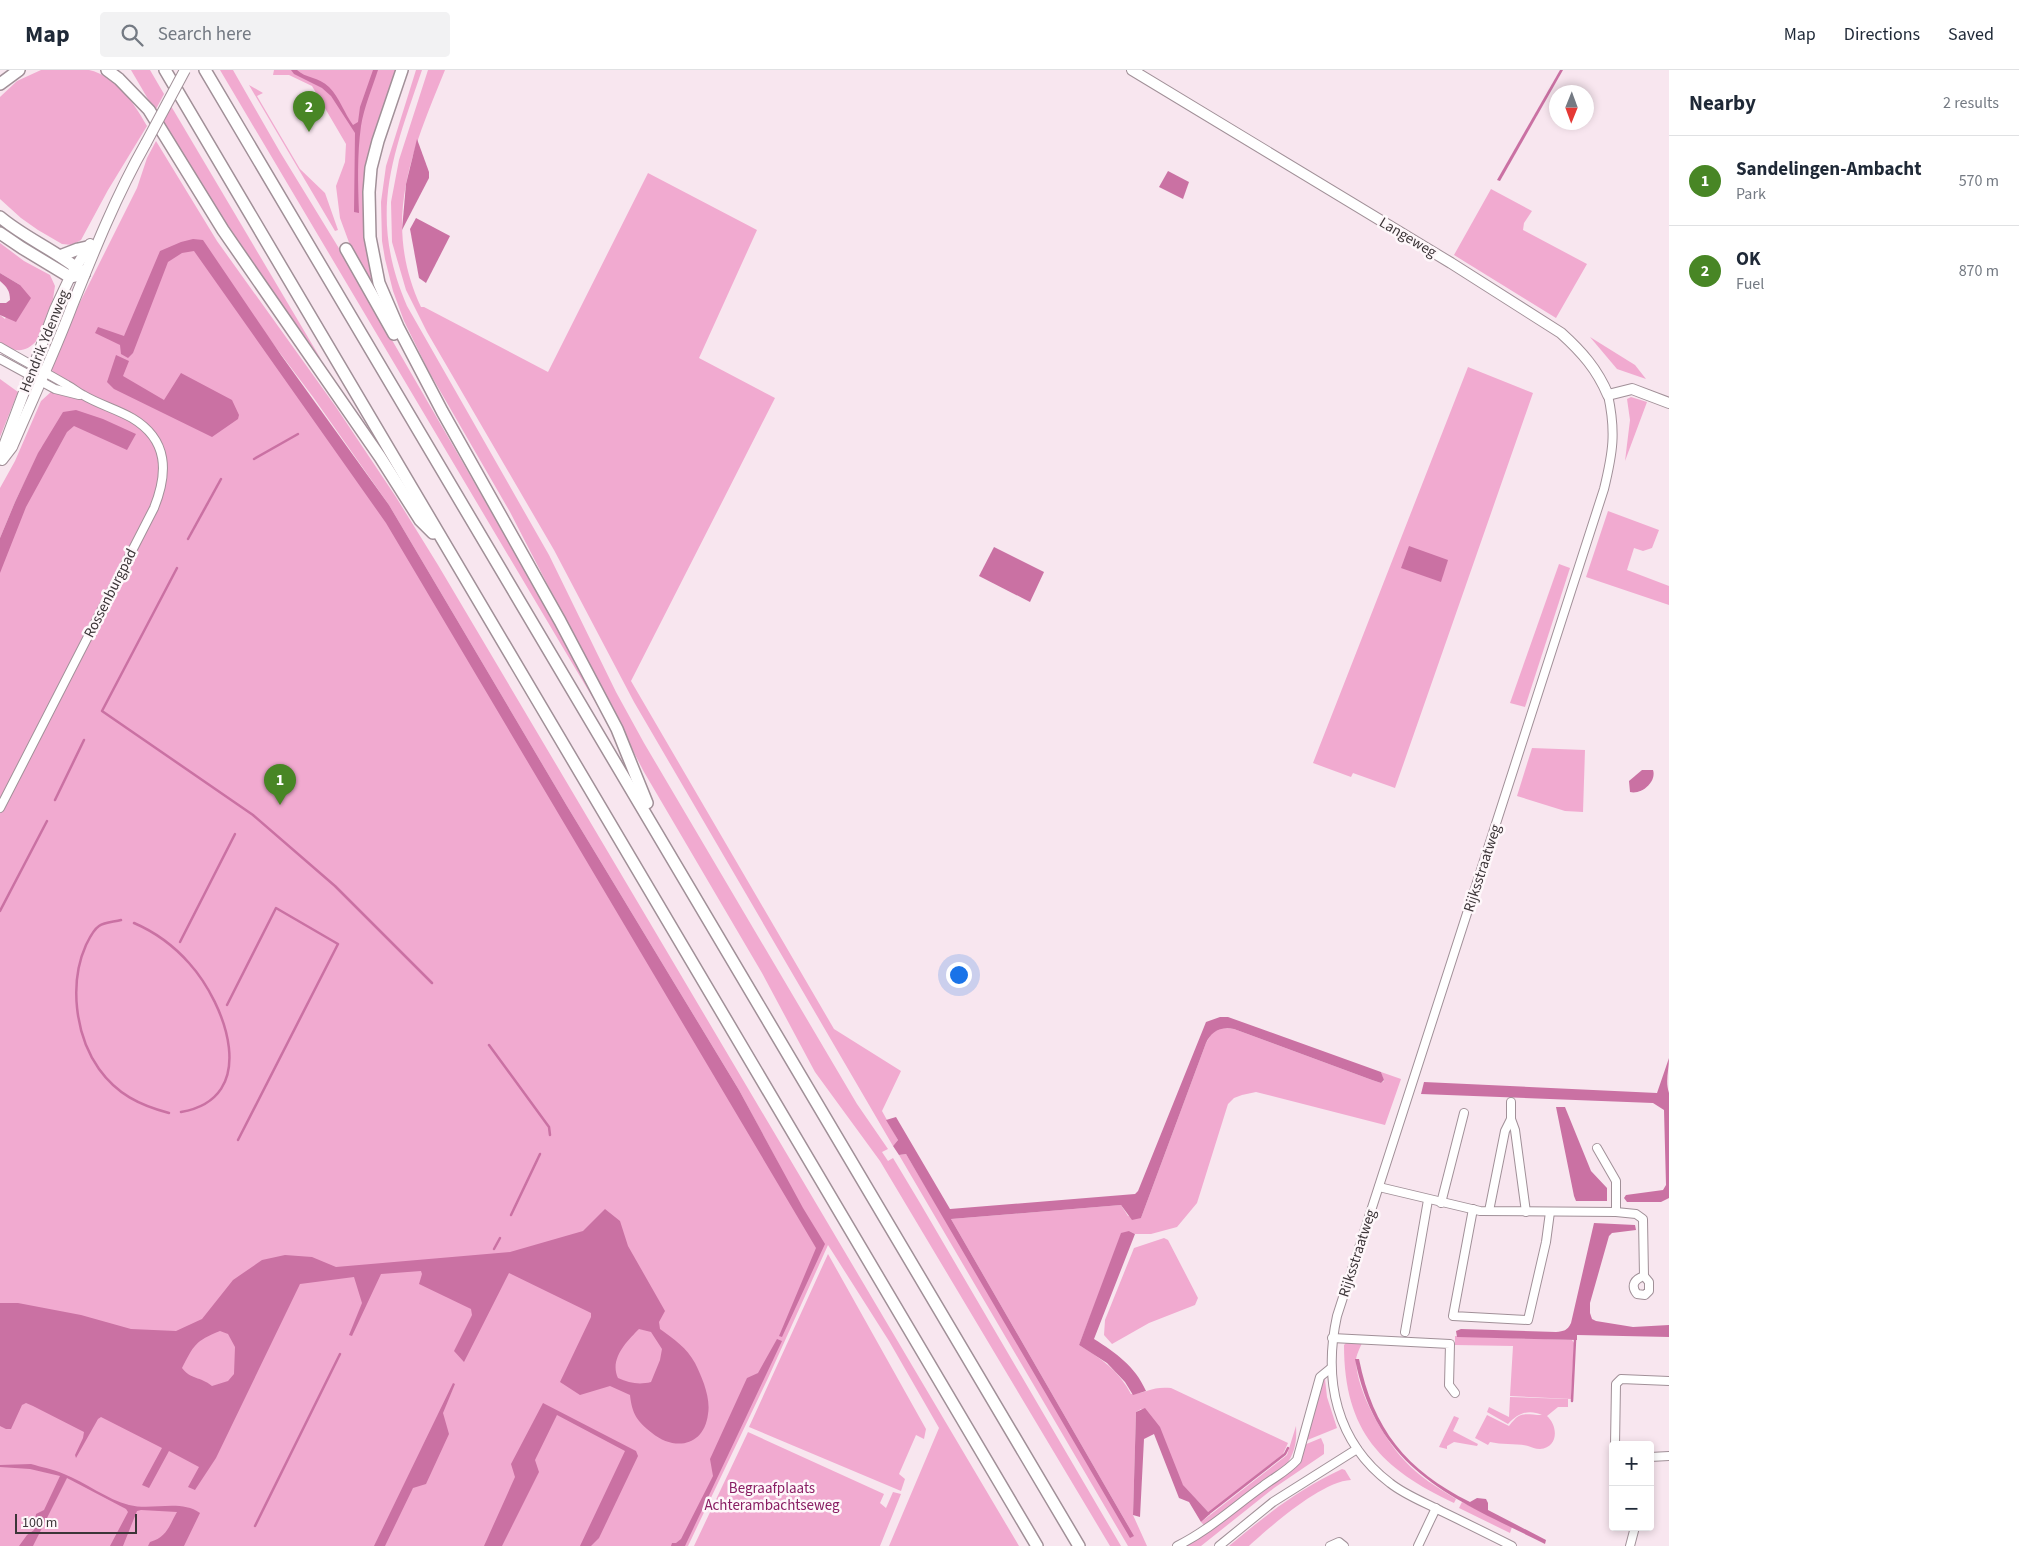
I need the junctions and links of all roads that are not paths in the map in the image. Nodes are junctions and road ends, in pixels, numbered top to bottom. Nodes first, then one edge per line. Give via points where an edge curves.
1 (19, 70) edge
2 (107, 70) edge
3 (165, 70) edge
4 (186, 70) edge
5 (205, 70) edge
6 (402, 70) edge
7 (1132, 70) edge
8 (0, 84) edge
9 (0, 217) edge
10 (102, 229) junction
11 (0, 232) edge
12 (87, 247) junction
13 (346, 249) dead end
14 (60, 256) junction
15 (77, 272) junction
16 (0, 347) edge
17 (0, 359) edge
18 (31, 370) junction
19 (44, 372) junction
20 (40, 382) junction
21 (97, 392) dead end
22 (1608, 394) junction
23 (83, 395) junction
24 (93, 400) junction
25 (1669, 403) edge
26 (442, 411) junction
27 (1, 462) edge
28 (444, 544) junction
29 (0, 808) edge
30 (662, 840) junction
31 (1511, 1102) dead end
32 (1464, 1113) dead end
33 (1511, 1119) junction
34 (1597, 1148) dead end
35 (1379, 1187) junction
36 (1428, 1200) junction
37 (1441, 1203) junction
38 (1472, 1209) junction
39 (1489, 1211) junction
40 (1526, 1212) junction
41 (1550, 1212) junction
42 (1616, 1212) junction
43 (1644, 1276) dead end
44 (1404, 1332) dead end
45 (1332, 1338) junction
46 (1331, 1368) junction
47 (1669, 1381) edge
48 (1455, 1393) dead end
49 (1615, 1441) edge
50 (1358, 1449) junction
51 (1669, 1456) edge
52 (1654, 1457) edge
53 (1436, 1508) junction
54 (1634, 1531) edge
55 (1037, 1546) edge
56 (1079, 1546) edge
57 (1177, 1546) edge
58 (1219, 1546) edge
59 (1330, 1546) edge
60 (1344, 1546) edge
61 (1418, 1546) edge
62 (1512, 1546) edge
63 (1630, 1546) edge

1 - 8 highway
2 - 28 highway via 149,110 223,230 420,520
3 - 28 highway
4 - 10 main road, Hendrik Ydenweg, bridge
5 - 30 highway
6 - 26 highway via 371,168 370,238 383,294
7 - 22 main road, Langeweg via 1561,333 1594,366
9 - 14 highway via 21,234
10 - 12 main road, Hendrik Ydenweg
10 - 15 main road, Hendrik Ydenweg via 95,252
11 - 15 highway via 22,248
12 - 14 highway
12 - 15 main road, Hendrik Ydenweg
13 - 26 highway
14 - 15 highway
15 - 18 main road, Hendrik Ydenweg
15 - 19 main road, Hendrik Ydenweg via 73,305
16 - 18 street
17 - 18 street
18 - 19 street, Rossenburgpad
18 - 20 street, Rossenburgpad
18 - 27 main road, Hendrik Ydenweg
19 - 20 main road, Hendrik Ydenweg
19 - 23 street, Rossenburgpad
20 - 23 street, Rossenburgpad
20 - 27 main road, Hendrik Ydenweg via 12,447
21 - 24 street
22 - 25 main road via 1632,388
22 - 35 street, Rijksstraatweg via 1614,439 1604,489
23 - 24 street, Rossenburgpad
24 - 29 street, Rossenburgpad via 132,418 151,435 162,456 162,489
26 - 30 highway via 617,729
28 - 55 highway
30 - 56 highway
31 - 33 street
32 - 37 street
33 - 39 street via 1505,1131
33 - 40 street
34 - 42 street via 1616,1181
35 - 36 street
35 - 45 street, Rijksstraatweg
36 - 37 street
36 - 44 street
37 - 38 street
38 - 39 street
38 - 41 street via 1453,1316 1464,1318 1528,1320
39 - 40 street
40 - 41 street
41 - 42 street
42 - 43 street via 1636,1214 1642,1219
45 - 46 street, Rijksstraatweg
45 - 48 street via 1450,1344 1448,1385
46 - 50 street, Rijksstraatweg via 1338,1409
46 - 57 street via 1320,1377 1297,1460 1197,1535
47 - 49 street via 1618,1381
50 - 53 street, Rijksstraatweg via 1391,1484
50 - 58 street via 1281,1496
51 - 52 street
53 - 61 street
53 - 62 street, Rijksstraatweg
54 - 63 street
59 - 60 street via 1339,1542

